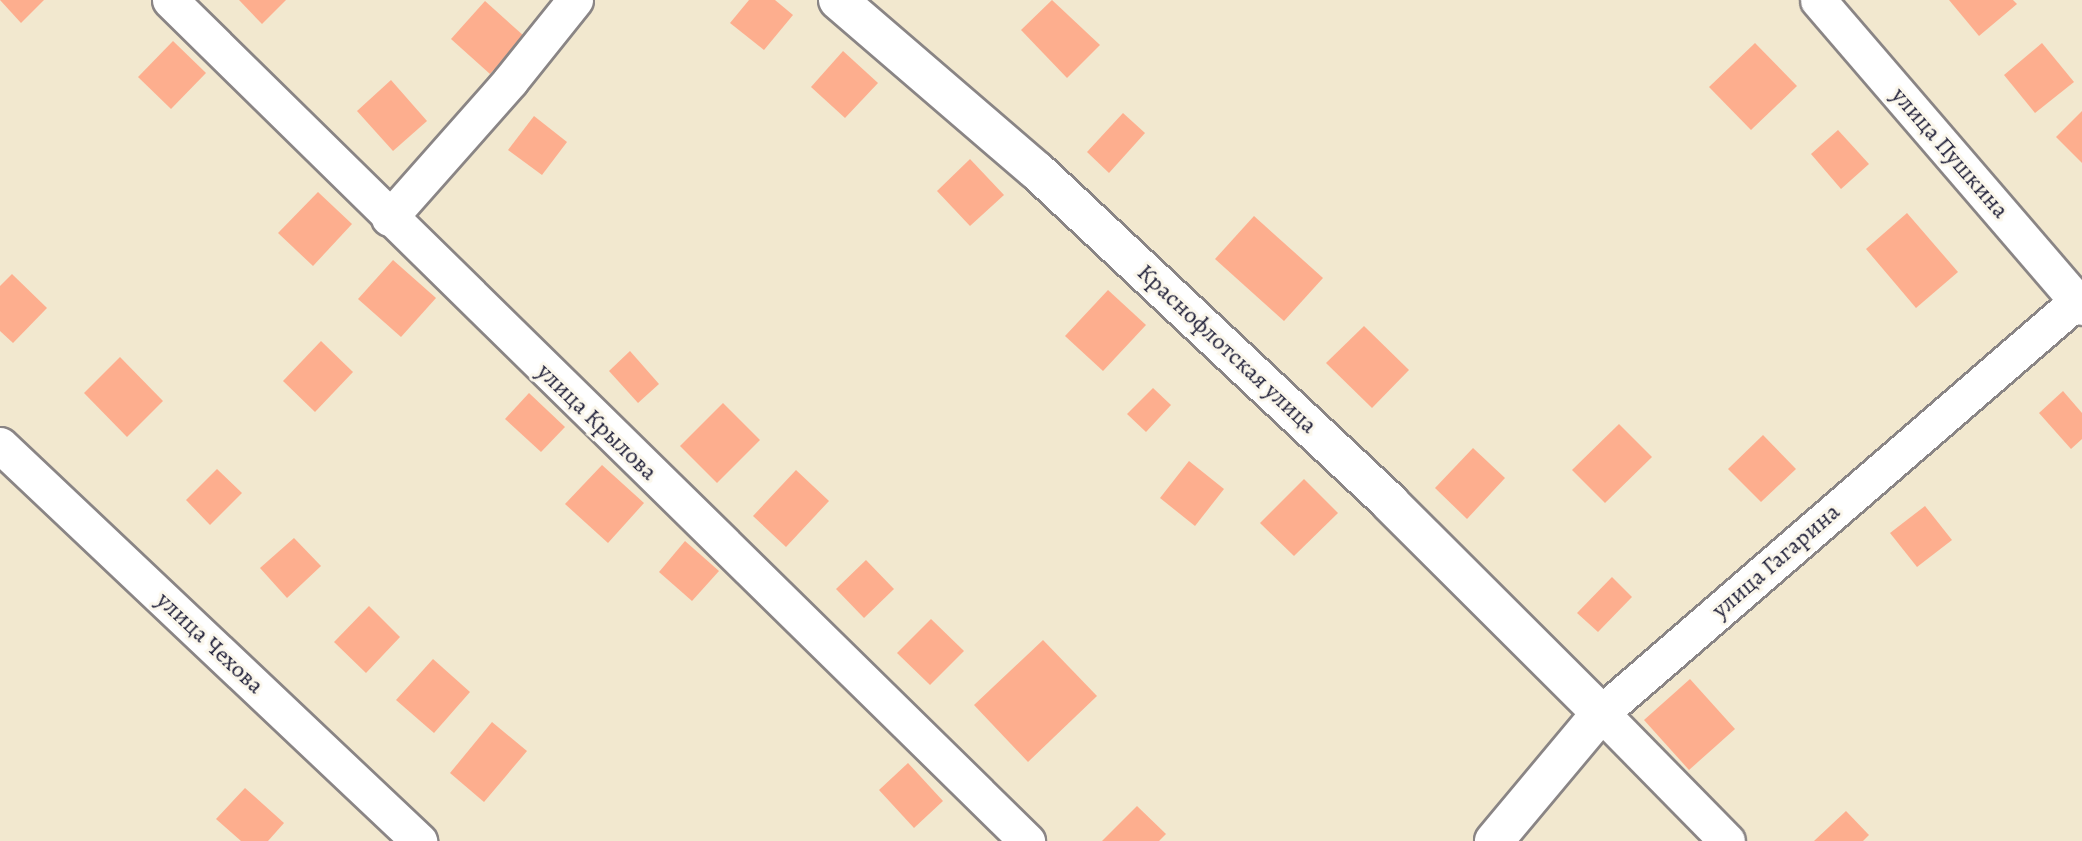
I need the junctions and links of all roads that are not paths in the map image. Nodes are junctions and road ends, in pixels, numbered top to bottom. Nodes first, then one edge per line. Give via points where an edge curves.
1 (170, 0) edge
2 (575, 0) edge
3 (838, 0) edge
4 (1818, 0) edge
5 (389, 218) junction
6 (2080, 304) edge
7 (0, 445) edge
8 (1601, 713) junction
9 (419, 841) edge
10 (1027, 841) edge
11 (1494, 841) edge
12 (1727, 841) edge

1 - 5 street, улица Крылова
2 - 5 street
3 - 8 street, Краснофлотская улица via 1037,171 1390,503
4 - 6 street, улица Пушкина
5 - 10 street, улица Крылова
6 - 8 street, улица Гагарина
7 - 9 street, улица Чехова
8 - 11 street, улица Гагарина
8 - 12 street

